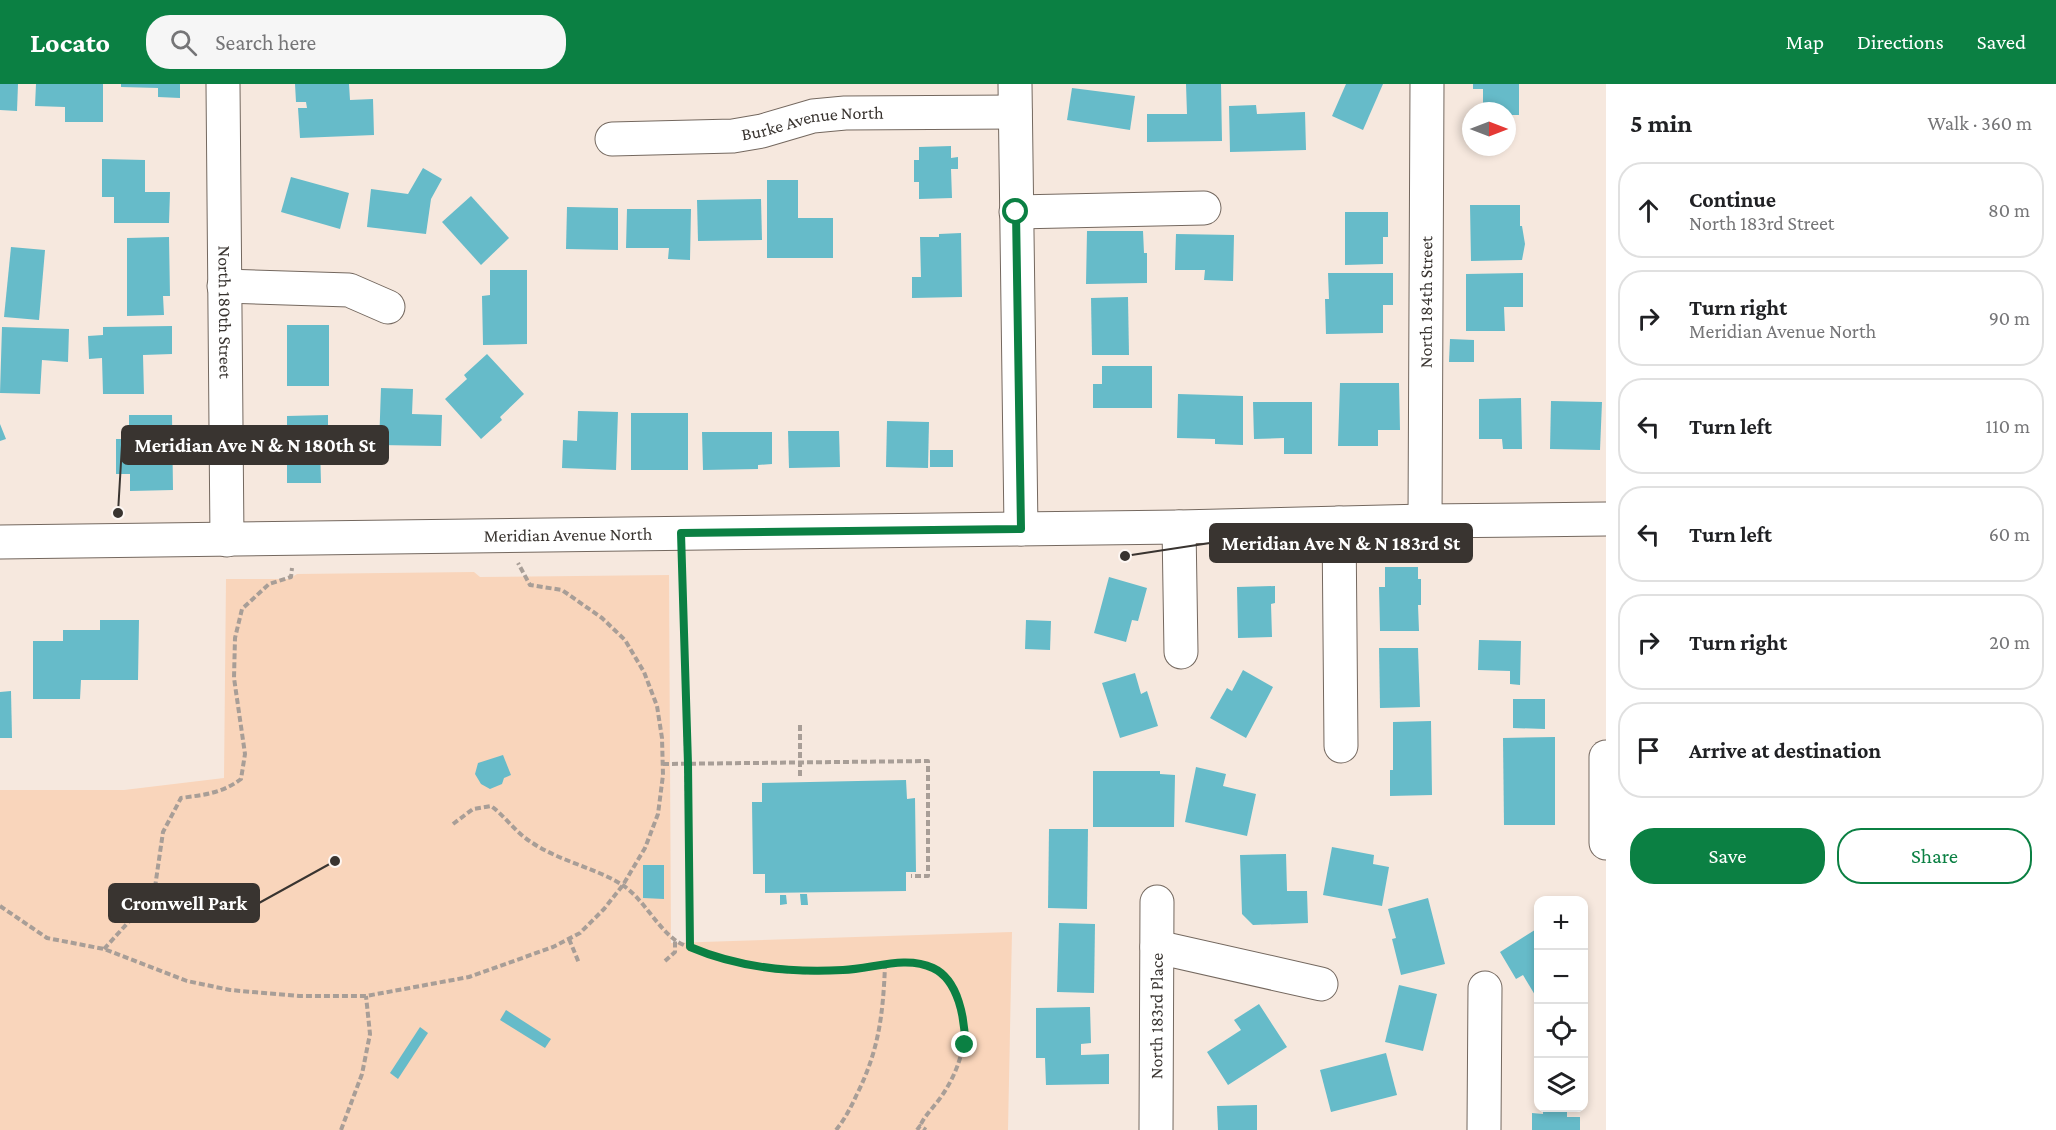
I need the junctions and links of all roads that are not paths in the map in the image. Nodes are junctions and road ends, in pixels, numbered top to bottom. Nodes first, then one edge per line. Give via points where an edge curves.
1 (223, 84) edge
2 (1427, 84) edge
3 (1015, 98) edge
4 (612, 139) dead end
5 (1204, 208) dead end
6 (1016, 212) junction
7 (224, 286) junction
8 (387, 307) dead end
9 (1606, 519) edge
10 (1425, 521) junction
11 (1339, 523) junction
12 (1179, 527) junction
13 (1021, 529) junction
14 (227, 540) junction
15 (0, 542) edge
16 (1181, 652) dead end
17 (1341, 746) dead end
18 (1606, 757) edge
19 (1606, 843) edge
20 (1157, 902) dead end
21 (1157, 947) junction
22 (1321, 984) dead end
23 (1485, 988) dead end
24 (1156, 1130) edge
25 (1484, 1130) edge

1 - 7 street, North 180th Street
2 - 10 street, North 184th Street
3 - 4 street, Burke Avenue North via 813,116 740,135
3 - 6 street
5 - 6 street
6 - 13 street
7 - 8 street via 349,290
7 - 14 street, North 180th Street
9 - 10 street, Meridian Avenue North
10 - 11 street, Meridian Avenue North
11 - 12 street, Meridian Avenue North
11 - 17 street
12 - 13 street, Meridian Avenue North
12 - 16 street
13 - 14 street, Meridian Avenue North
14 - 15 street, Meridian Avenue North
18 - 19 street
20 - 21 street, North 183rd Place
21 - 22 street
21 - 24 street, North 183rd Place
23 - 25 street

